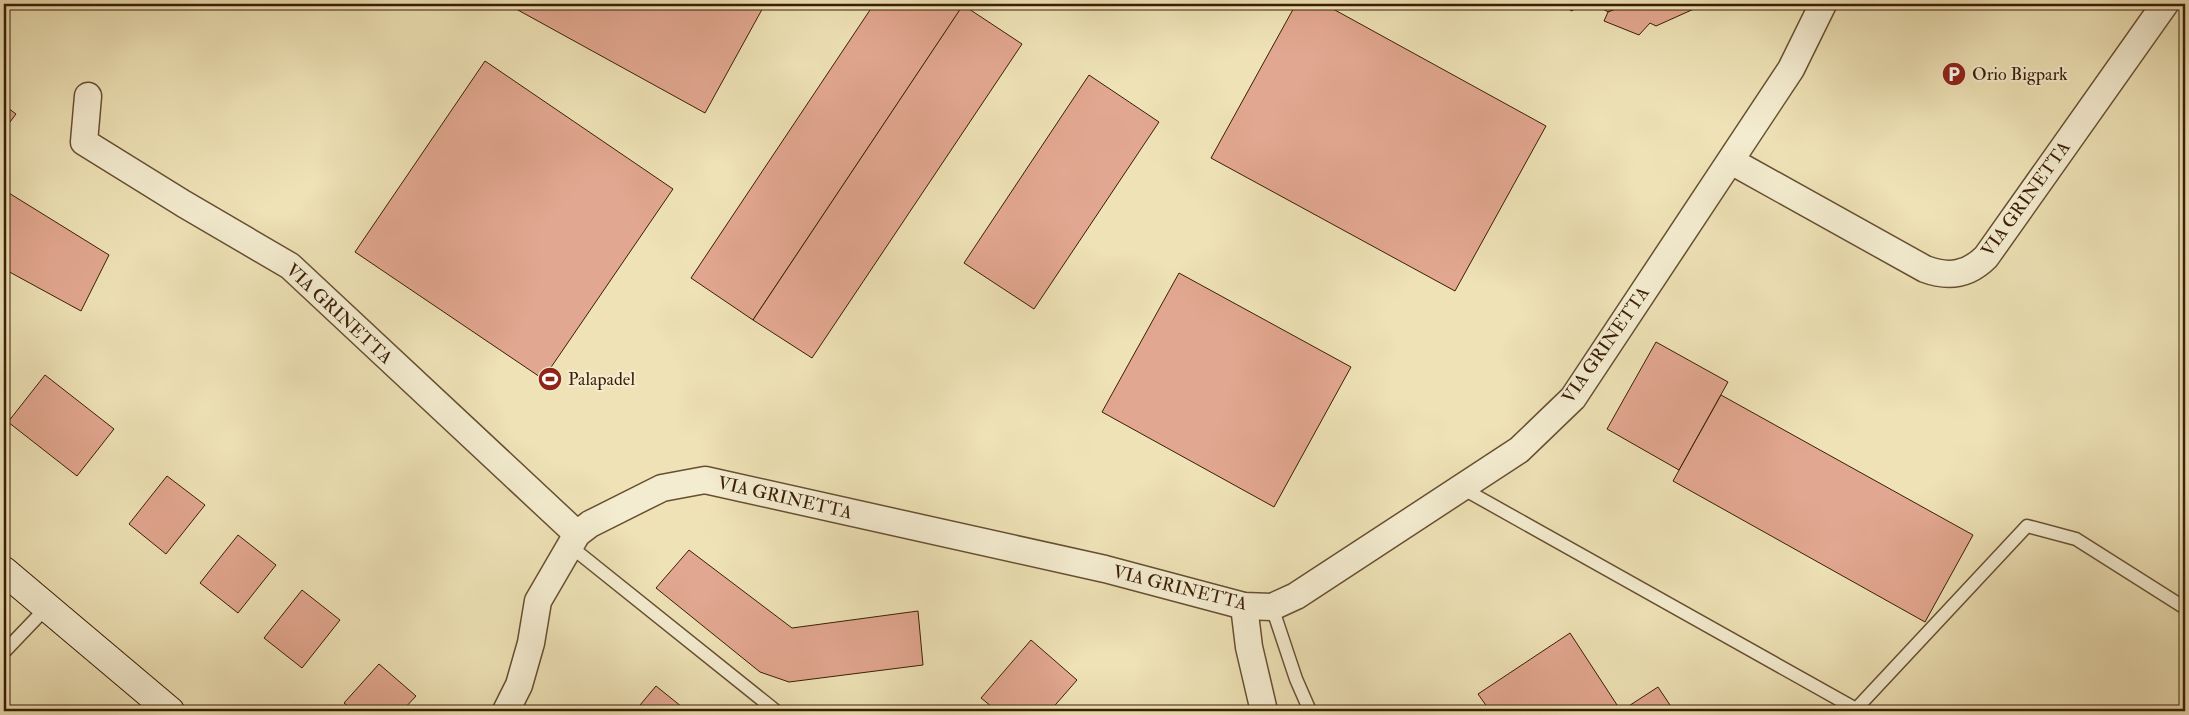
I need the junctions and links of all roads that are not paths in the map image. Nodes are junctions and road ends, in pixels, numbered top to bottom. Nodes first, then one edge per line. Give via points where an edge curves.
1 (1823, 4) edge
2 (2165, 4) edge
3 (88, 96) dead end
4 (1731, 160) junction
5 (1460, 487) junction
6 (574, 540) junction
7 (4, 571) edge
8 (1244, 606) junction
9 (47, 607) junction
10 (1272, 608) junction
11 (2185, 608) edge
12 (4, 652) edge
13 (170, 711) edge
14 (506, 711) edge
15 (776, 711) edge
16 (1264, 711) edge
17 (1310, 711) edge

1 - 4 street, VIA GRINETTA via 1791,69
2 - 4 street, VIA GRINETTA via 1986,257 1969,270 1954,275 1925,269
3 - 6 street, VIA GRINETTA via 84,142 290,266
4 - 5 street, VIA GRINETTA via 1573,398 1519,450
5 - 10 street, VIA GRINETTA via 1296,596
5 - 11 lane via 1856,709 2026,526 2076,539
6 - 8 street, VIA GRINETTA via 590,524 662,488 704,480 1105,569
6 - 14 street, VIA GRINETTA via 538,601 519,685
6 - 15 lane
7 - 9 main road
8 - 10 street, VIA GRINETTA
8 - 16 street via 1249,647
9 - 12 lane
9 - 13 main road
10 - 17 lane

